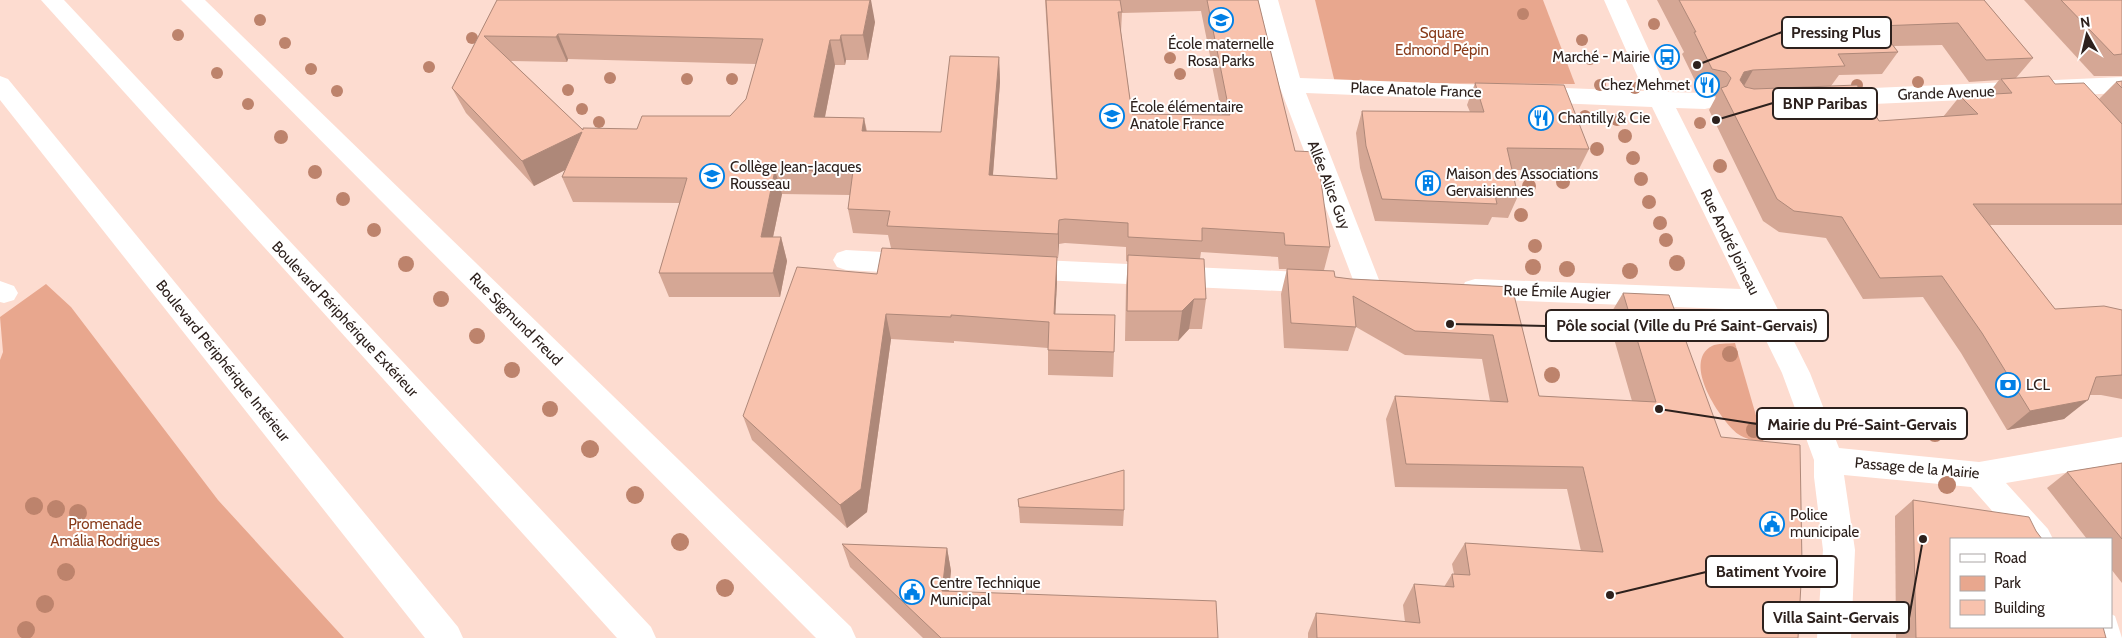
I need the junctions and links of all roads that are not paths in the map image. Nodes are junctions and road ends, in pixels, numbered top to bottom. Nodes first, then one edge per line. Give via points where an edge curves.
1 (52, 0) edge
2 (192, 0) edge
3 (1267, 0) edge
4 (1615, 0) edge
5 (0, 84) edge
6 (1291, 85) junction
7 (2122, 85) edge
8 (2066, 88) junction
9 (1810, 98) edge
10 (1660, 100) junction
11 (1705, 101) dead end
12 (2084, 109) edge
13 (846, 260) dead end
14 (944, 265) edge
15 (993, 268) edge
16 (1446, 288) edge
17 (1758, 300) junction
18 (2122, 450) edge
19 (1829, 460) junction
20 (1979, 475) junction
21 (2036, 538) edge
22 (446, 638) edge
23 (639, 638) edge
24 (839, 638) edge
25 (1834, 638) edge

1 - 23 main road, Boulevard Périphérique Extérieur
2 - 24 main road, Rue Sigmund Freud
3 - 6 main road
4 - 10 main road, Rue André Joineau
5 - 22 main road, Boulevard Périphérique Intérieur
6 - 10 main road, Place Anatole France
6 - 15 main road, Allée Alice Guy via 1378,286
7 - 8 main road, Grande Avenue
8 - 9 main road, Grande Avenue
8 - 12 main road
10 - 11 main road
10 - 17 main road, Rue André Joineau
13 - 14 main road
16 - 17 main road, Rue Émile Augier
17 - 19 main road, Rue André Joineau via 1796,373
18 - 20 main road, Passage de la Mairie
19 - 20 main road, Passage de la Mairie
19 - 25 main road, Rue André Joineau via 1839,550
20 - 21 main road

